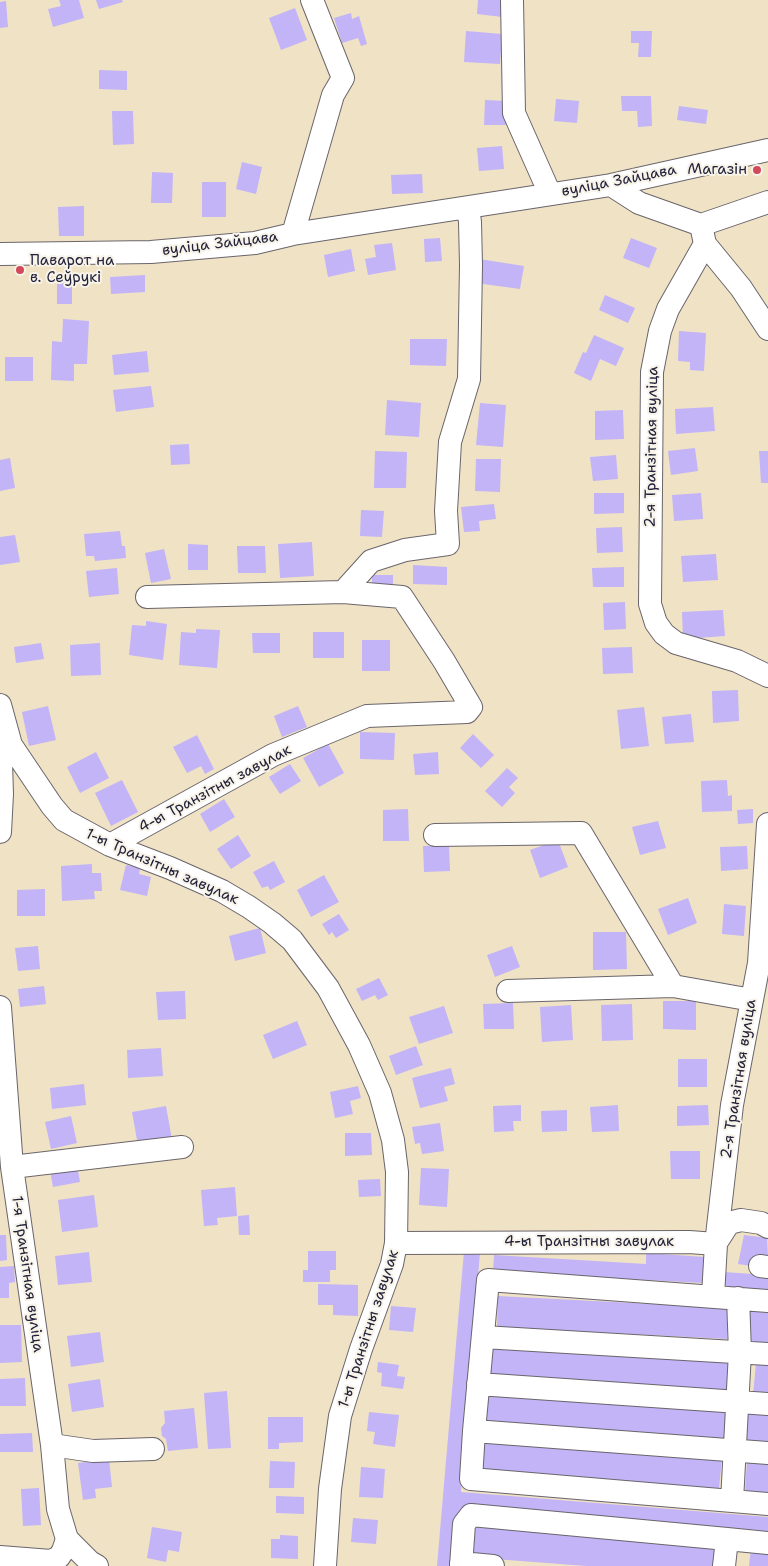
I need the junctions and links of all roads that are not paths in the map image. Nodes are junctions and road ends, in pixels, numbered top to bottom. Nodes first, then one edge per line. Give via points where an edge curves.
1 (312, 0) edge
2 (512, 0) edge
3 (768, 150) edge
4 (611, 185) junction
5 (550, 194) junction
6 (768, 202) edge
7 (468, 208) junction
8 (293, 234) junction
9 (703, 234) junction
10 (0, 254) edge
11 (768, 329) edge
12 (343, 592) junction
13 (147, 597) dead end
14 (768, 676) edge
15 (0, 705) edge
16 (0, 731) edge
17 (768, 824) edge
18 (0, 832) edge
19 (435, 835) dead end
20 (110, 845) junction
21 (673, 986) junction
22 (508, 991) dead end
23 (752, 1000) junction
24 (0, 1007) edge
25 (182, 1147) dead end
26 (12, 1167) junction
27 (9, 1217) edge
28 (768, 1227) edge
29 (396, 1243) junction
30 (489, 1243) junction
31 (716, 1244) junction
32 (488, 1280) junction
33 (713, 1296) junction
34 (738, 1298) junction
35 (768, 1301) edge
36 (483, 1337) junction
37 (740, 1352) junction
38 (768, 1354) edge
39 (478, 1384) junction
40 (738, 1402) junction
41 (768, 1404) edge
42 (474, 1431) junction
43 (52, 1445) junction
44 (153, 1450) dead end
45 (736, 1450) junction
46 (768, 1453) edge
47 (732, 1501) junction
48 (768, 1504) edge
49 (67, 1539) junction
50 (728, 1539) junction
51 (768, 1543) edge
52 (0, 1557) edge
53 (460, 1565) edge
54 (97, 1566) edge
55 (325, 1566) edge
56 (493, 1566) edge
57 (724, 1566) edge

1 - 8 street via 343,78 334,95
2 - 5 street via 514,113
3 - 4 street, вуліца Зайцава
4 - 5 street, вуліца Зайцава
4 - 9 street via 639,203
5 - 7 street, вуліца Зайцава
6 - 9 street
7 - 8 street, вуліца Зайцава
7 - 12 street via 471,265 469,379 450,442 446,511 448,544 404,550 371,561
8 - 10 street, вуліца Зайцава via 255,243 152,252
9 - 11 street
9 - 14 street, 2-я Транзітная вуліца via 668,309 652,372 650,604 656,623 676,643 737,661
12 - 13 street
12 - 20 street, 4-ы Транзітны завулак via 402,597 471,707 467,712 367,716 273,755
15 - 20 street, 1-ы Транзітны завулак via 11,745 52,806 64,820
16 - 18 street
17 - 23 street, 2-я Транзітная вуліца via 759,963
19 - 21 street via 582,833
20 - 29 street, 1-ы Транзітны завулак via 222,891 249,907 292,940 328,988 380,1093 393,1140 397,1172
21 - 22 street
21 - 23 street
23 - 31 street, 2-я Транзітная вуліца via 732,1105
24 - 26 street, 1-я Транзітная вуліца
25 - 26 street
26 - 27 street, 1-я Транзітная вуліца
27 - 43 street, 1-я Транзітная вуліца via 30,1283
28 - 31 street via 741,1220 729,1223
29 - 30 street, 4-ы Транзітны завулак
29 - 55 street, 1-ы Транзітны завулак via 392,1264 340,1416 330,1489
30 - 31 street, 4-ы Транзітны завулак
30 - 32 street
31 - 33 street, 2-я Транзітная вуліца
32 - 33 street
32 - 36 street
33 - 34 street
34 - 35 street
34 - 37 street
36 - 37 street
36 - 39 street
37 - 38 street
37 - 40 street
39 - 40 street
39 - 42 street
40 - 41 street
40 - 45 street
42 - 45 street
42 - 47 street via 471,1479
43 - 44 street via 93,1451
43 - 49 street, 1-я Транзітная вуліца via 58,1509
45 - 46 street
45 - 47 street
47 - 48 street
49 - 52 street via 59,1558 51,1561
49 - 54 street
50 - 51 street
50 - 53 street via 471,1515 464,1524
50 - 57 street
53 - 56 street

